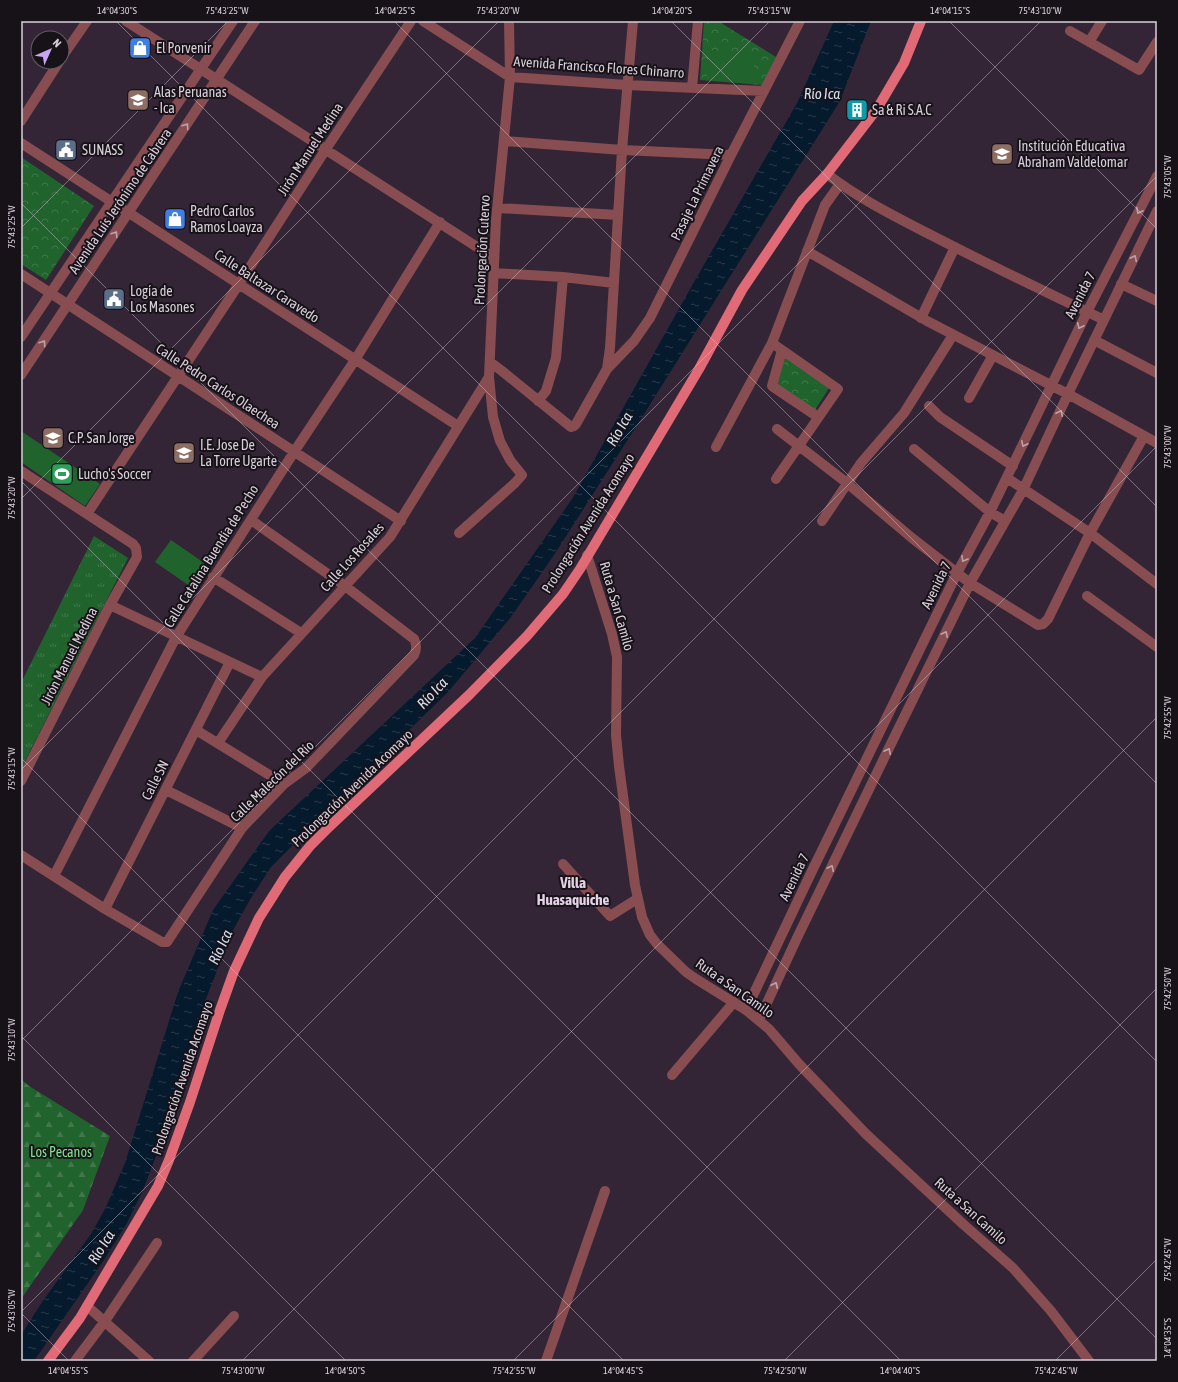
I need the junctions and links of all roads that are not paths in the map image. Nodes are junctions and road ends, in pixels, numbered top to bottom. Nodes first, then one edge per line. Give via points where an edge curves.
1 (87, 21) edge
2 (126, 21) edge
3 (233, 21) edge
4 (256, 21) edge
5 (411, 21) edge
6 (423, 21) edge
7 (509, 21) edge
8 (633, 21) edge
9 (698, 21) edge
10 (800, 21) edge
11 (921, 21) edge
12 (1102, 21) edge
13 (1070, 31) dead end
14 (1089, 42) junction
15 (1157, 42) edge
16 (70, 46) edge
17 (201, 69) junction
18 (54, 70) edge
19 (510, 77) junction
20 (218, 80) junction
21 (627, 85) junction
22 (692, 88) junction
23 (764, 91) junction
24 (21, 121) edge
25 (504, 141) junction
26 (21, 143) edge
27 (326, 149) junction
28 (622, 150) junction
29 (731, 155) junction
30 (827, 174) junction
31 (1155, 183) edge
32 (840, 184) junction
33 (112, 202) junction
34 (498, 208) junction
35 (1157, 211) edge
36 (129, 213) junction
37 (618, 216) junction
38 (440, 222) junction
39 (955, 247) junction
40 (807, 251) junction
41 (494, 258) junction
42 (494, 273) junction
43 (21, 274) edge
44 (563, 277) junction
45 (614, 283) junction
46 (239, 284) junction
47 (1121, 284) junction
48 (50, 293) junction
49 (1157, 301) edge
50 (68, 305) junction
51 (1087, 312) junction
52 (921, 318) junction
53 (1104, 320) junction
54 (954, 335) junction
55 (21, 337) edge
56 (1094, 340) junction
57 (772, 343) junction
58 (782, 350) junction
59 (993, 355) junction
60 (355, 360) junction
61 (490, 362) junction
62 (607, 369) junction
63 (1157, 373) edge
64 (21, 375) edge
65 (178, 376) junction
66 (490, 377) junction
67 (1052, 385) junction
68 (1068, 394) junction
69 (969, 398) dead end
70 (538, 401) junction
71 (929, 406) dead end
72 (818, 417) junction
73 (458, 426) junction
74 (778, 429) dead end
75 (1144, 436) junction
76 (1157, 443) edge
77 (799, 445) junction
78 (716, 446) dead end
79 (914, 449) dead end
80 (294, 452) junction
81 (1013, 466) junction
82 (21, 470) edge
83 (1007, 478) junction
84 (776, 479) dead end
85 (848, 483) junction
86 (1024, 490) junction
87 (990, 512) junction
88 (87, 514) junction
89 (251, 520) junction
90 (401, 521) junction
91 (822, 521) dead end
92 (1004, 521) junction
93 (459, 533) dead end
94 (1090, 533) junction
95 (587, 555) junction
96 (957, 573) junction
97 (213, 577) junction
98 (970, 583) junction
99 (1157, 584) edge
100 (345, 586) junction
101 (1087, 596) dead end
102 (110, 605) junction
103 (301, 633) junction
104 (176, 637) junction
105 (1157, 647) edge
106 (230, 662) junction
107 (262, 677) junction
108 (196, 730) junction
109 (218, 743) junction
110 (21, 781) edge
111 (284, 784) junction
112 (166, 790) junction
113 (242, 828) junction
114 (21, 855) edge
115 (563, 864) dead end
116 (54, 876) junction
117 (637, 899) junction
118 (105, 909) junction
119 (734, 1002) junction
120 (746, 1010) junction
121 (759, 1020) junction
122 (672, 1075) dead end
123 (605, 1191) dead end
124 (156, 1243) dead end
125 (87, 1306) junction
126 (234, 1316) dead end
127 (105, 1321) junction
128 (48, 1361) edge
129 (75, 1361) edge
130 (150, 1361) edge
131 (193, 1361) edge
132 (546, 1361) edge
133 (1089, 1361) edge

1 - 16 street
2 - 17 street
3 - 17 street, Avenida Luis Jerónimo de Cabrera
4 - 20 street, Avenida Luis Jerónimo de Cabrera
5 - 27 street, Jirón Manuel Medina
6 - 19 street, Avenida Francisco Flores Chinarro
7 - 19 street, Prolongación Cutervo
8 - 21 street
9 - 22 street
10 - 23 street, Pasaje La Primavera
11 - 30 main road, Prolongación Avenida Acomayo via 904,62 887,92
12 - 14 street
13 - 14 street
14 - 15 street via 1139,70
17 - 20 street
17 - 33 street, Avenida Luis Jerónimo de Cabrera
18 - 24 street
19 - 21 street, Avenida Francisco Flores Chinarro
19 - 25 street, Prolongación Cutervo
20 - 27 street
36 -> 20 street, Avenida Luis Jerónimo de Cabrera
21 - 22 street, Avenida Francisco Flores Chinarro
21 - 28 street
22 - 23 street, Avenida Francisco Flores Chinarro
23 - 29 street, Pasaje La Primavera
25 - 28 street
25 - 34 street, Prolongación Cutervo
26 - 33 street, Calle Baltazar Caravedo
27 - 38 street
27 - 46 street, Jirón Manuel Medina
28 - 29 street
28 - 37 street
29 - 62 street, Pasaje La Primavera via 650,318
30 - 32 street
30 - 95 main road, Prolongación Avenida Acomayo via 802,201 742,290 698,370
31 -> 51 street, Avenida 7
32 - 39 street via 885,211
32 - 40 street via 826,205
33 - 36 street, Calle Baltazar Caravedo
33 - 48 street, Avenida Luis Jerónimo de Cabrera
34 - 37 street
34 - 41 street, Prolongación Cutervo
47 -> 35 street
36 - 46 street, Calle Baltazar Caravedo
50 -> 36 street, Avenida Luis Jerónimo de Cabrera
37 - 45 street
38 - 41 street
38 - 60 street, Calle Catalina Buendia de Pecho
39 - 51 street
39 - 52 street
40 - 52 street
40 - 57 street
41 - 42 street, Prolongación Cutervo
42 - 44 street
42 - 61 street, Prolongación Cutervo
43 - 48 street, Calle Pedro Carlos Olaechea
44 - 45 street
44 - 70 street via 556,358 546,391
45 - 62 street
46 - 60 street, Calle Baltazar Caravedo
46 - 65 street, Jirón Manuel Medina
47 - 49 street
47 - 53 street
48 - 50 street, Calle Pedro Carlos Olaechea
48 - 55 street, Avenida Luis Jerónimo de Cabrera
64 -> 50 street, Avenida Luis Jerónimo de Cabrera
50 - 65 street, Calle Pedro Carlos Olaechea
51 - 53 street
51 -> 67 street, Avenida 7
52 - 54 street
53 - 56 street
54 - 59 street
54 - 85 street via 904,413 861,463
56 - 63 street
56 - 68 street
57 - 58 street
57 - 78 street
58 - 72 street via 772,386
58 - 72 street via 838,389
59 - 67 street
59 - 69 street
60 - 73 street, Calle Baltazar Caravedo
60 - 80 street, Calle Catalina Buendia de Pecho
61 - 66 street, Prolongación Cutervo
61 - 70 street
62 - 70 street via 573,427
65 - 80 street, Calle Pedro Carlos Olaechea
65 - 88 street, Jirón Manuel Medina
66 - 73 street, Calle Los Rosales
66 - 93 street, Prolongación Cutervo via 493,417 500,441 510,460 522,473 518,481
67 - 68 street
67 -> 81 street, Avenida 7
68 - 75 street
86 -> 68 street
71 - 81 street via 940,417
72 - 77 street
73 - 90 street, Calle Los Rosales
74 - 77 street
75 - 76 street
75 - 94 street
77 - 84 street
77 - 85 street
79 - 87 street
80 - 89 street, Calle Catalina Buendia de Pecho
80 - 90 street, Calle Pedro Carlos Olaechea
81 - 83 street, Avenida 7
82 - 88 street
83 - 86 street
83 - 87 street, Avenida 7
85 - 91 street
85 - 96 street
86 - 92 street
86 - 94 street
87 - 92 street
87 -> 96 street, Avenida 7
88 - 102 street, Jirón Manuel Medina via 136,548 137,557
89 - 97 street, Calle Catalina Buendia de Pecho
89 - 100 street
90 - 100 street, Calle Los Rosales via 390,537
92 - 98 street
94 - 98 street via 1048,619 1043,624 1038,625
94 - 99 street
95 - 117 street, Ruta a San Camilo via 617,658 616,735
95 - 125 main road, Prolongación Avenida Acomayo via 563,594 527,636 469,695 328,827 285,877 259,918 234,971 190,1102 158,1186
96 - 98 street
96 - 120 street, Avenida 7
97 - 103 street
97 - 104 street, Calle Catalina Buendia de Pecho
121 -> 98 street
100 - 103 street, Calle Los Rosales
100 - 111 street, Calle Malecón del Río via 414,640 414,655 306,768
101 - 105 street
102 - 104 street
102 - 110 street, Jirón Manuel Medina
103 - 107 street, Calle Los Rosales
104 - 106 street
104 - 116 street, Calle Catalina Buendia de Pecho
106 - 107 street
106 - 108 street, Calle SN
107 - 109 street, Calle Los Rosales
108 - 109 street
108 - 112 street, Calle SN
109 - 111 street
111 - 113 street, Calle Malecón del Río
112 - 113 street
112 - 118 street, Calle SN
113 - 118 street, Calle Malecón del Río via 167,942 162,942
114 - 116 street
115 - 117 street via 610,916
116 - 118 street
117 - 119 street, Ruta a San Camilo via 650,935 657,944 686,972
119 - 120 street, Ruta a San Camilo
119 - 122 street
120 - 121 street, Ruta a San Camilo
121 - 133 street, Ruta a San Camilo via 866,1134 1013,1268 1051,1310
123 - 132 street
124 - 127 street
125 - 127 street
125 - 128 main road, Prolongación Avenida Acomayo
126 - 131 street
127 - 129 street
127 - 130 street

